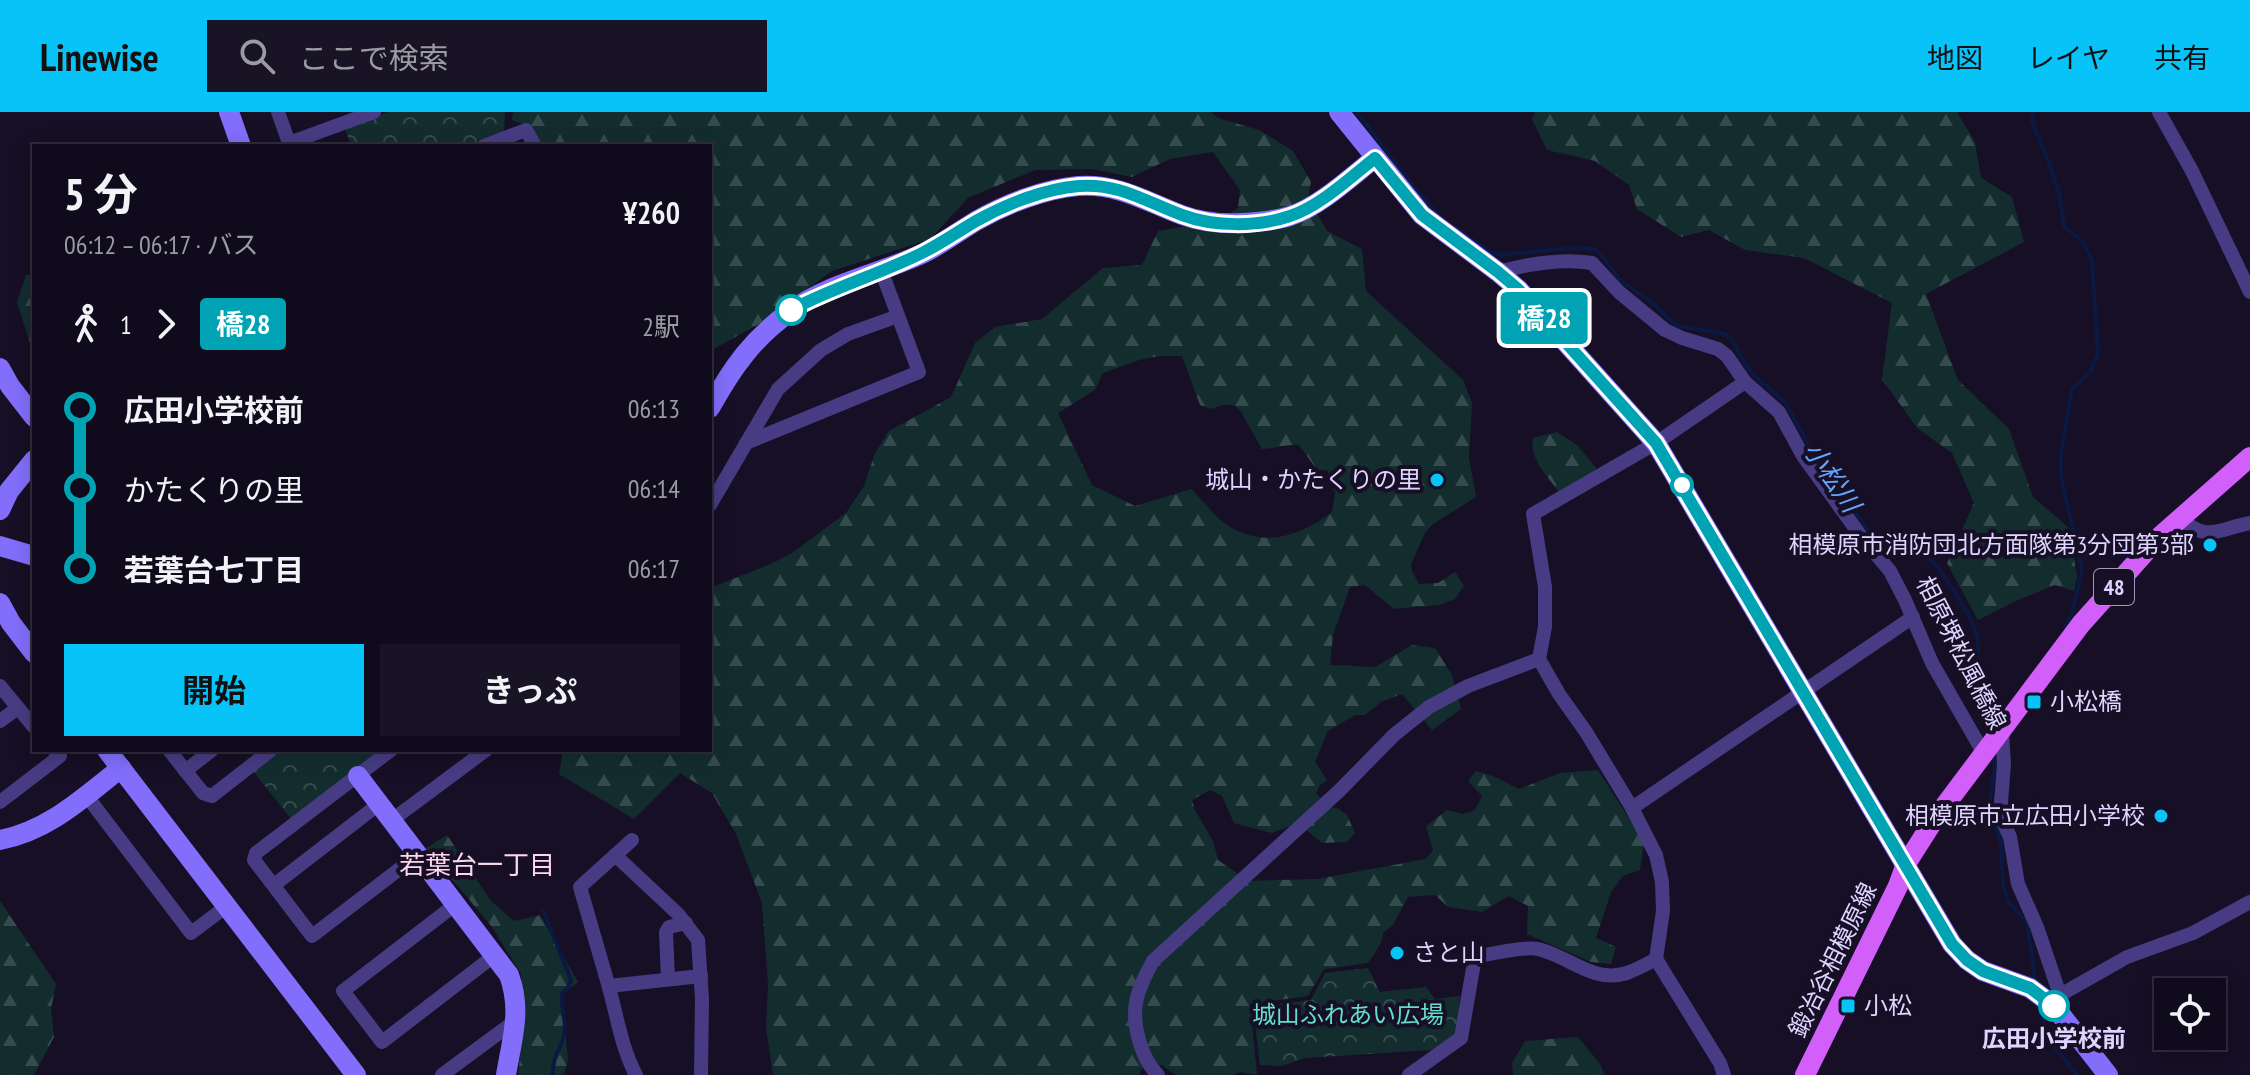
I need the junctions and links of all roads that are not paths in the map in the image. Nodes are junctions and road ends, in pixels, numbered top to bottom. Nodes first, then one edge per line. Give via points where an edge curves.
1 (229, 112) edge
2 (278, 112) edge
3 (374, 112) edge
4 (1339, 112) edge
5 (2159, 112) edge
6 (240, 144) edge
7 (489, 144) edge
8 (534, 144) edge
9 (1375, 158) junction
10 (881, 270) junction
11 (1498, 272) junction
12 (2250, 292) edge
13 (898, 316) junction
14 (0, 368) edge
15 (1745, 382) junction
16 (712, 404) edge
17 (32, 414) edge
18 (746, 443) junction
19 (1656, 443) junction
20 (2250, 457) edge
21 (32, 462) edge
22 (712, 502) edge
23 (0, 510) edge
24 (2180, 518) junction
25 (2250, 523) edge
26 (0, 546) edge
27 (32, 555) edge
28 (0, 603) edge
29 (1913, 617) junction
30 (32, 650) edge
31 (1539, 659) junction
32 (0, 686) edge
33 (1804, 690) junction
34 (18, 708) junction
35 (0, 721) edge
36 (32, 725) edge
37 (1993, 742) junction
38 (56, 752) edge
39 (109, 752) edge
40 (171, 752) edge
41 (209, 752) edge
42 (268, 752) edge
43 (388, 752) edge
44 (483, 752) edge
45 (121, 768) junction
46 (185, 771) junction
47 (358, 776) junction
48 (86, 795) junction
49 (0, 802) edge
50 (1632, 808) junction
51 (386, 812) junction
52 (0, 840) edge
53 (632, 840) dead end
54 (419, 854) junction
55 (615, 855) junction
56 (1906, 864) junction
57 (274, 885) junction
58 (2250, 902) edge
59 (456, 904) junction
60 (227, 906) junction
61 (686, 923) junction
62 (495, 955) junction
63 (1656, 959) junction
64 (701, 976) junction
65 (668, 979) junction
66 (609, 986) junction
67 (2058, 1004) junction
68 (515, 1021) junction
69 (356, 1075) edge
70 (442, 1075) edge
71 (506, 1075) edge
72 (636, 1075) edge
73 (701, 1075) edge
74 (1158, 1075) edge
75 (1409, 1075) edge
76 (1724, 1075) edge
77 (1805, 1075) edge
78 (2108, 1075) edge

1 - 6 street
2 - 3 street via 289,143
4 - 9 street
5 - 12 street
7 - 8 street via 526,130
9 - 10 street via 1304,210 1264,222 1206,221 1096,186 1049,191
9 - 11 street via 1422,215
10 - 13 street
10 - 16 street via 791,310 742,356
11 - 15 street, 相原堺松風橋線 via 1565,261 1592,263 1665,330 1718,349
11 - 19 street
13 - 18 street via 821,350 778,389
13 - 18 street via 919,372
14 - 17 street
15 - 19 street
15 - 29 street, 相原堺松風橋線 via 1779,412 1803,456 1890,571
18 - 22 street
19 - 31 street via 1533,514 1545,587
19 - 33 street
20 - 24 main road, 鍛冶谷相模原線 / 48
21 - 23 street
24 - 25 street via 2208,534
24 - 37 main road, 鍛冶谷相模原線 / 48 via 2081,624
26 - 27 street
28 - 30 street
29 - 33 street
29 - 37 street, 相原堺松風橋線 via 1932,663
31 - 50 street
31 - 74 street via 1429,707 1153,961 1135,1004 1144,1059
32 - 34 street
33 - 50 street
33 - 56 street
34 - 35 street
34 - 36 street
37 - 56 main road, 鍛冶谷相模原線 / 48
37 - 67 street, 相原堺松風橋線 via 2004,764 2000,815
38 - 49 street via 60,756
39 - 45 street
40 - 46 street
41 - 46 street
42 - 46 street via 212,796
43 - 47 street
44 - 51 street
45 - 48 street
45 - 60 street
47 - 51 street
47 - 57 street via 256,853 254,860
48 - 52 street via 48,824
48 - 60 street via 191,933
50 - 63 street via 1656,855 1662,882
51 - 54 street
51 - 57 street
53 - 55 street
54 - 57 street via 312,936
54 - 59 street
55 - 61 street
55 - 66 street via 580,887
56 - 67 street via 1942,930 1967,960
56 - 77 main road, 鍛冶谷相模原線 / 48
58 - 67 street via 2193,933 2127,957
59 - 62 street
59 - 62 street via 343,991 382,1042
60 - 69 street
61 - 64 street via 698,940
61 - 65 street via 666,932
62 - 68 street via 514,989
63 - 75 street via 1627,973 1598,976 1535,948 1475,957 1461,1038
63 - 76 street
64 - 65 street
64 - 73 street
65 - 66 street
66 - 72 street
67 - 78 street, 相原堺松風橋線
68 - 70 street
68 - 71 street

